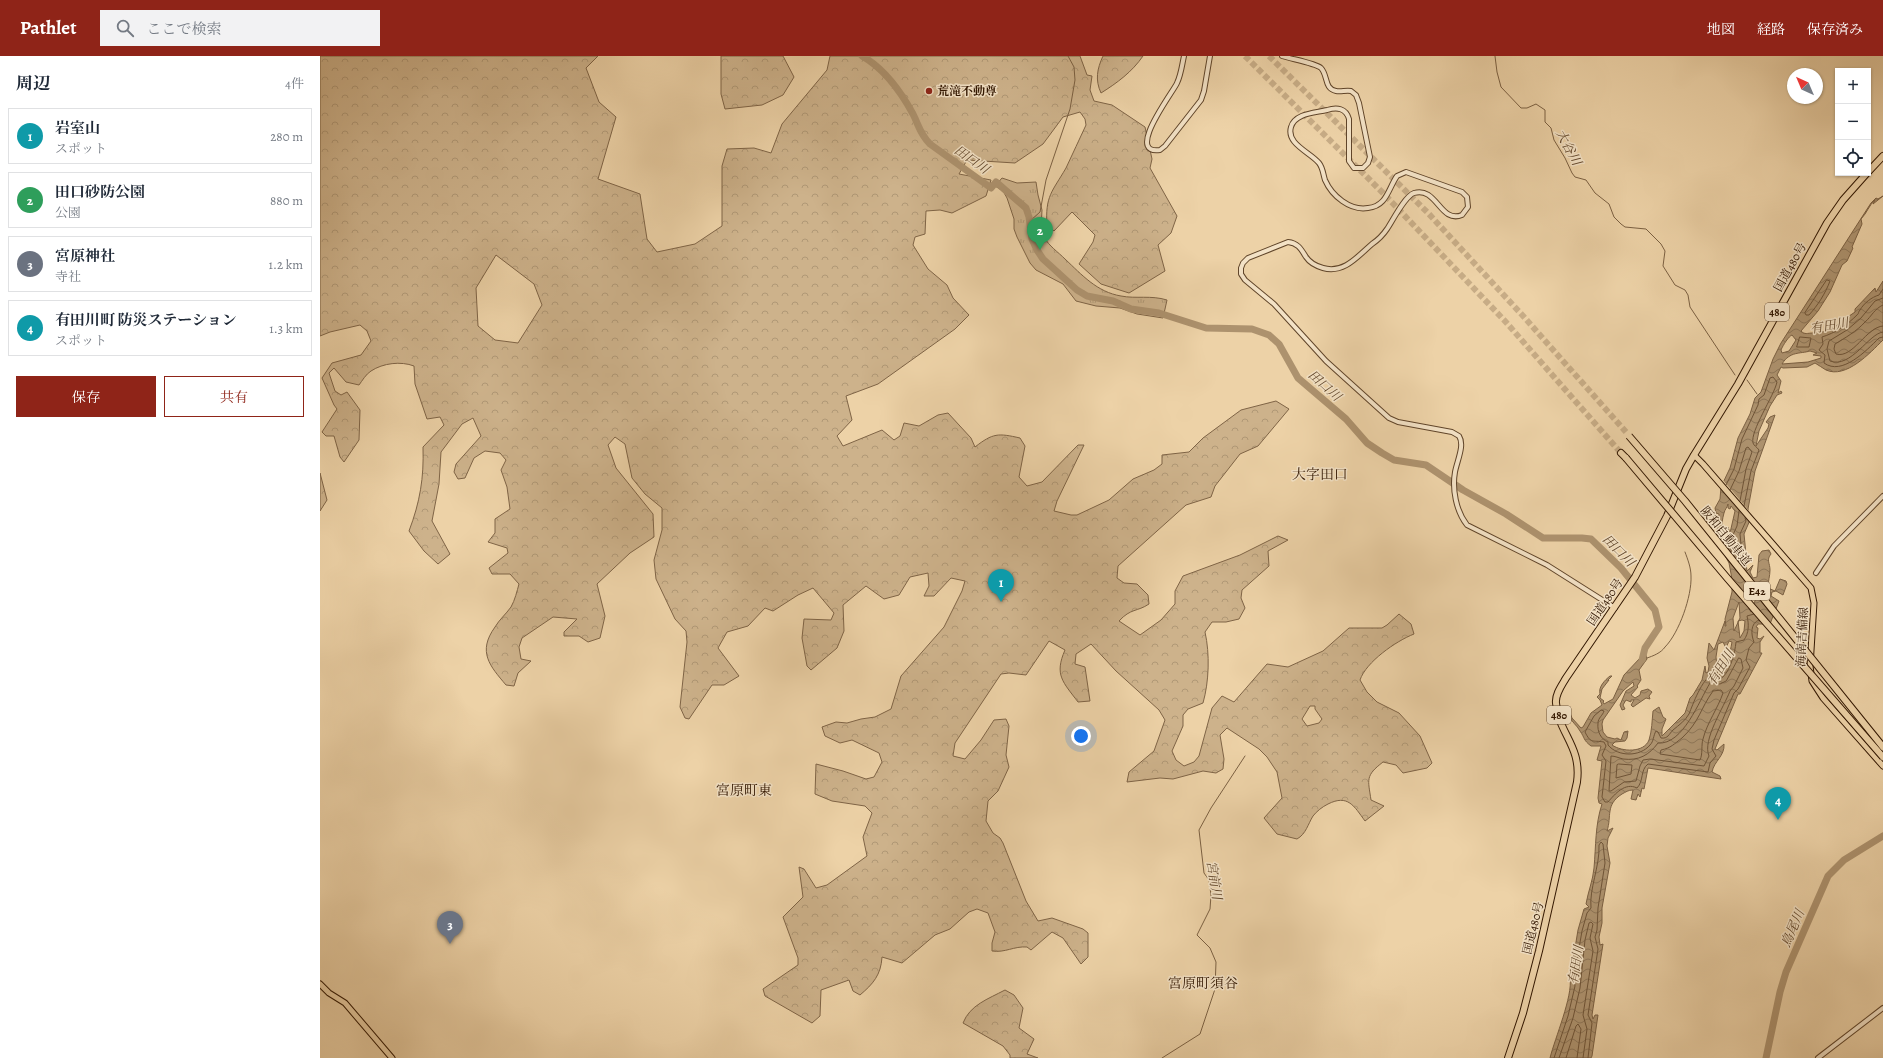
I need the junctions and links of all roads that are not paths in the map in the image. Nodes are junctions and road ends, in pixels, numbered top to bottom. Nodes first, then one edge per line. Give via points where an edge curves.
1 (1184, 56) edge
2 (1210, 56) edge
3 (1282, 56) edge
4 (1883, 156) edge
5 (1871, 170) edge
6 (1865, 176) edge
7 (1628, 434) tunnel mouth
8 (1624, 455) tunnel mouth
9 (1694, 455) junction
10 (1883, 496) edge
11 (1816, 573) dead end
12 (1615, 608) junction
13 (1883, 748) edge
14 (1883, 757) edge
15 (1883, 766) edge
16 (320, 984) edge
17 (1883, 1008) edge
18 (392, 1058) edge
19 (1508, 1058) edge
20 (1818, 1058) edge

1 - 2 street via 1178,82 1160,108 1150,130 1147,142 1153,150 1160,150 1165,146 1200,102
3 - 12 street via 1319,67 1331,89 1351,91 1358,98 1370,156 1368,164 1363,168 1354,168 1349,161 1349,119 1342,109 1334,108 1300,116 1293,122 1290,130 1292,139 1320,164 1328,185 1344,203 1361,208 1377,206 1389,194 1396,176 1406,172 1459,191 1467,197 1468,207 1462,215 1451,216 1428,194 1415,193 1408,197 1380,237 1341,269 1330,270 1314,264 1299,246 1288,242 1246,260 1242,265 1241,274 1276,306 1326,361 1389,418 1458,434 1462,444 1455,486 1458,510 1467,525 1547,565
4 - 5 highway, 国道480号 / 480
6 - 9 highway, 国道480号 / 480 via 1834,212 1731,396
7 - 13 highway, 阪和自動車道 / E42, bridge
8 - 14 highway, E42, bridge
9 - 12 highway, 国道480号 / 480 via 1667,516 1634,579
9 - 15 main road, 海南吉備線 via 1806,582 1814,599 1810,666 1812,681 1819,694
10 - 11 street via 1834,546
12 - 19 highway, 国道480号 / 480 via 1558,692 1558,712 1578,762 1577,782 1539,951
16 - 18 main road via 345,1003
17 - 20 street

